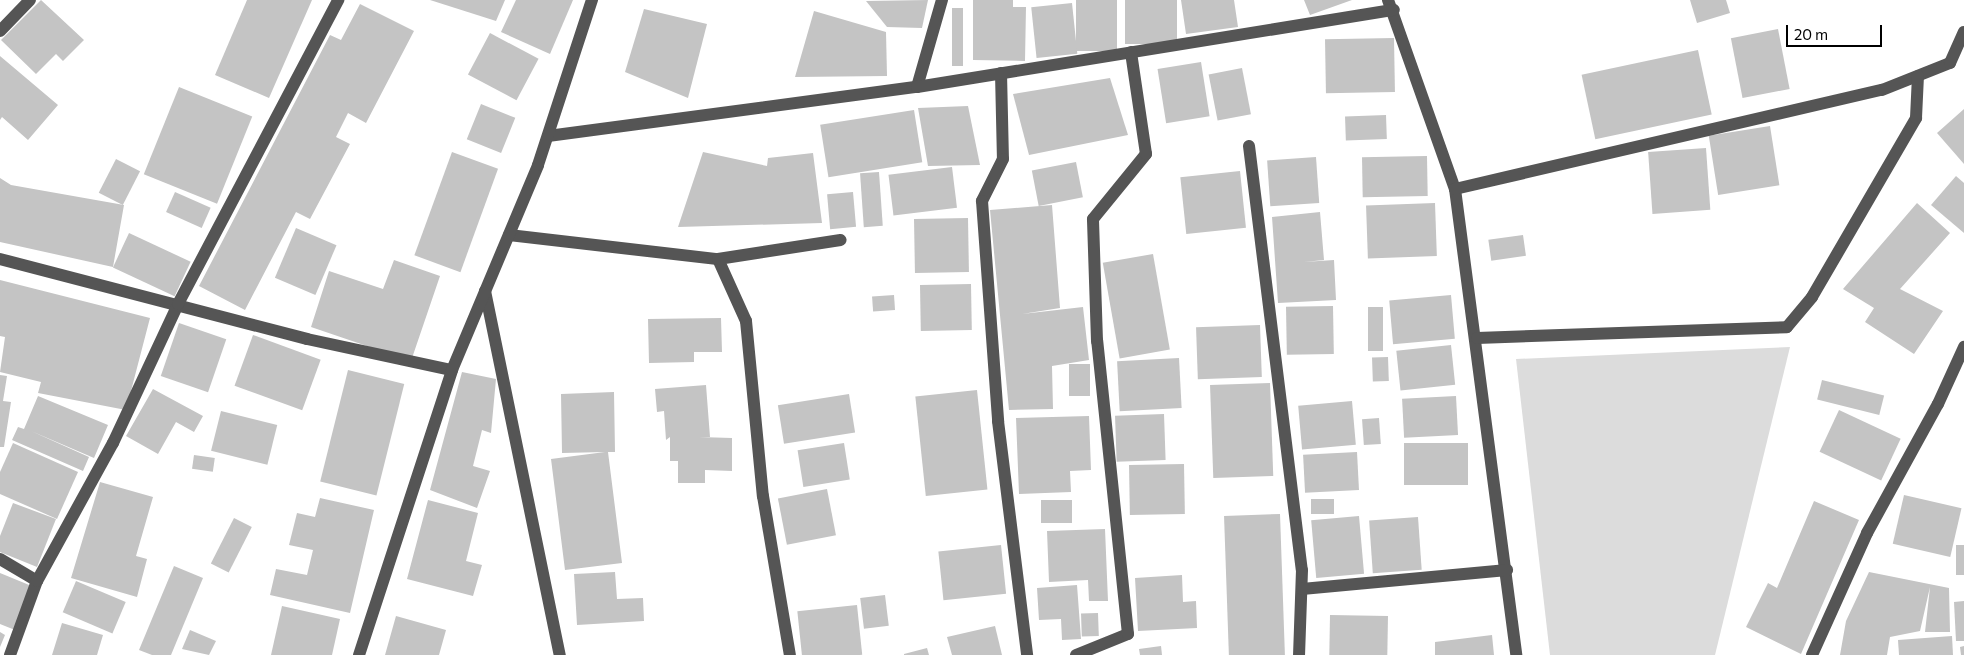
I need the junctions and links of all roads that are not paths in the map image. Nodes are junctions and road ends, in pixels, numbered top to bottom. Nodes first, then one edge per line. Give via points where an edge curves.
1 (30, 0) edge
2 (338, 0) edge
3 (592, 0) edge
4 (942, 0) edge
5 (1391, 5) edge
6 (0, 31) edge
7 (1964, 32) edge
8 (1131, 52) junction
9 (1001, 73) junction
10 (1918, 76) junction
11 (917, 87) junction
12 (548, 136) junction
13 (1248, 146) dead end
14 (1455, 189) junction
15 (509, 235) junction
16 (841, 240) dead end
17 (0, 259) edge
18 (718, 259) junction
19 (485, 291) junction
20 (178, 304) junction
21 (1477, 338) junction
22 (1964, 347) edge
23 (452, 370) junction
24 (0, 559) edge
25 (1507, 570) junction
26 (37, 581) junction
27 (1302, 589) junction
28 (10, 655) edge
29 (359, 655) edge
30 (560, 655) edge
31 (790, 655) edge
32 (1027, 655) edge
33 (1076, 655) edge
34 (1299, 655) edge
35 (1516, 655) edge
36 (1812, 655) edge

1 - 6 street
2 - 20 street
3 - 12 street
4 - 11 street
5 - 8 street
5 - 14 street
7 - 10 street via 1950,63
8 - 9 street
8 - 33 street via 1146,154 1093,219 1097,341 1128,634
9 - 11 street
9 - 32 street via 1003,159 982,201 998,421
10 - 14 street via 1882,90
10 - 21 street via 1916,118 1812,297 1788,327
11 - 12 street
12 - 15 street
13 - 27 street via 1272,302
14 - 21 street
15 - 18 street
15 - 19 street
16 - 18 street
17 - 20 street
18 - 31 street via 746,321 763,496
19 - 23 street
19 - 30 street
20 - 23 street via 307,339
20 - 26 street via 113,443
21 - 25 street
22 - 36 street via 1938,404 1866,533
23 - 29 street
24 - 26 street
25 - 27 street
25 - 35 street
26 - 28 street
27 - 34 street

